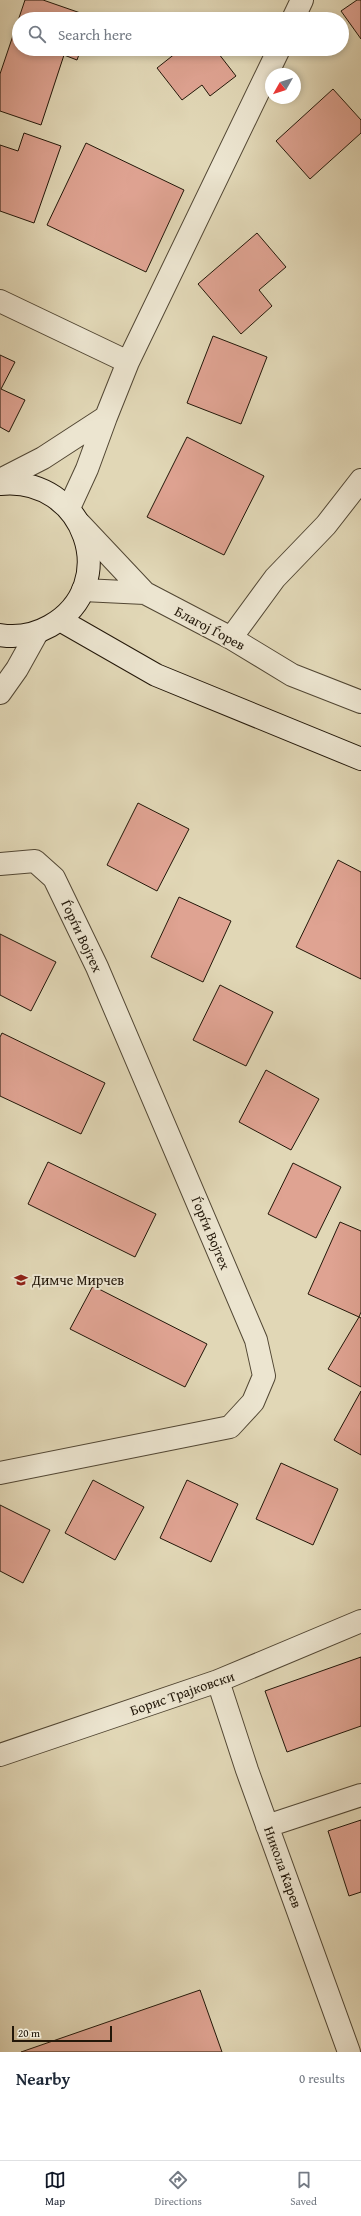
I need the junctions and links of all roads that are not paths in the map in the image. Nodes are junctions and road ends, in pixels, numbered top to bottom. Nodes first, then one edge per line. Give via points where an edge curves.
1 (302, 0) edge
2 (296, 12) edge
3 (276, 56) edge
4 (0, 301) edge
5 (128, 362) junction
6 (106, 417) junction
7 (0, 480) edge
8 (361, 480) edge
9 (0, 484) edge
10 (75, 516) junction
11 (83, 590) junction
12 (145, 592) junction
13 (60, 620) junction
14 (37, 633) junction
15 (0, 636) edge
16 (231, 638) junction
17 (0, 693) edge
18 (361, 702) edge
19 (361, 759) edge
20 (0, 864) edge
21 (0, 1473) edge
22 (361, 1621) edge
23 (218, 1681) junction
24 (0, 1755) edge
25 (361, 1795) edge
26 (267, 1826) junction
27 (349, 2052) edge

1 - 2 street
3 - 5 street
4 - 5 street
5 - 6 street
6 - 7 street via 43,458
6 - 10 street via 87,469
8 - 16 street via 326,525 275,578
9 - 10 street, Благој Ѓорев via 16,482 42,488 57,497
10 - 11 street via 88,549 88,569
10 - 12 street, Благој Ѓорев
11 - 12 street
11 - 13 street
12 - 16 street, Благој Ѓорев
13 - 14 street
13 - 19 street via 156,675
14 - 15 street
14 - 17 street
16 - 18 street, Благој Ѓорев via 292,675
20 - 21 street, Ѓорѓи Војтех via 35,861 54,878 97,968 256,1340 264,1376 253,1402 230,1427
22 - 23 street, Борис Трајковски
23 - 24 street, Борис Трајковски
23 - 26 street, Никола Карев
25 - 26 street
26 - 27 street, Никола Карев

